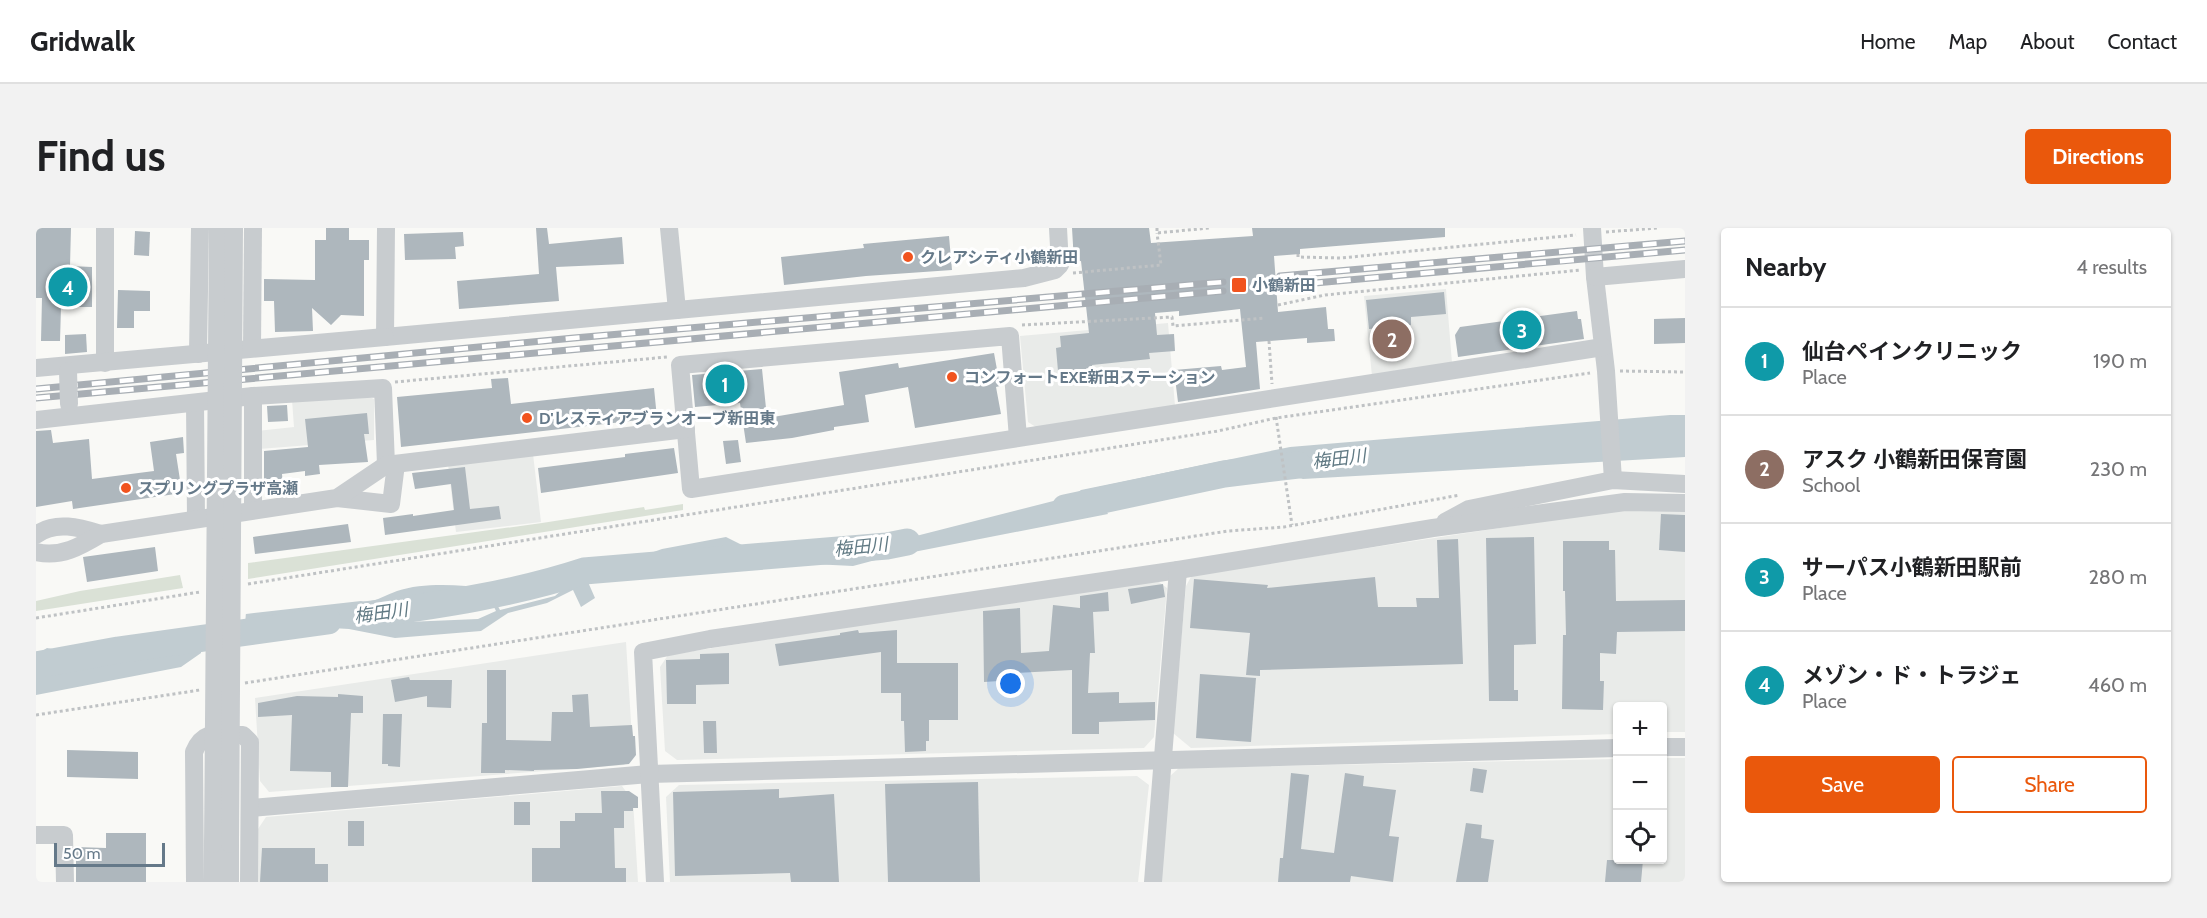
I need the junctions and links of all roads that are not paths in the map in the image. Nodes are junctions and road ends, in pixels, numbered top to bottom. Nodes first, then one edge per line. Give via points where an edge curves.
1 (105, 228) edge
2 (200, 228) edge
3 (218, 228) edge
4 (234, 228) edge
5 (253, 228) edge
6 (386, 228) edge
7 (669, 228) edge
8 (1058, 228) edge
9 (1593, 231) edge
10 (1685, 269) edge
11 (1595, 273) junction
12 (677, 310) junction
13 (385, 337) junction
14 (1604, 346) junction
15 (252, 348) junction
16 (198, 354) junction
17 (105, 363) junction
18 (36, 368) edge
19 (68, 371) dead end
20 (253, 396) junction
21 (195, 403) junction
22 (69, 404) dead end
23 (36, 420) edge
24 (686, 429) junction
25 (1018, 438) junction
26 (391, 465) junction
27 (1613, 475) junction
28 (1685, 484) edge
29 (337, 498) junction
30 (1685, 503) edge
31 (253, 510) junction
32 (195, 519) junction
33 (1433, 528) junction
34 (101, 534) junction
35 (36, 535) edge
36 (36, 552) edge
37 (1178, 570) junction
38 (1667, 747) edge
39 (1685, 747) edge
40 (1613, 748) edge
41 (1163, 761) junction
42 (649, 774) junction
43 (250, 808) junction
44 (36, 835) edge
45 (221, 844) junction
46 (65, 882) edge
47 (195, 882) edge
48 (213, 882) edge
49 (230, 882) edge
50 (249, 882) edge
51 (655, 882) edge
52 (1153, 882) edge

1 - 17 street
2 - 16 street
3 - 45 street, bridge
4 - 45 street, bridge
5 - 15 street
6 - 13 street
7 - 12 street
8 - 12 street via 1060,265 1055,270 1024,278
9 - 11 street
10 - 11 street
11 - 14 street
12 - 13 street
13 - 15 street
14 - 25 street
14 - 27 street
15 - 16 street
16 - 17 street
17 - 18 street
19 - 22 street, bridge
20 - 21 street
20 - 26 street via 383,388
20 - 31 street
21 - 23 street
21 - 32 street
24 - 25 street via 691,489
24 - 25 street via 680,365 1010,336
24 - 26 street
26 - 29 street
26 - 29 street via 391,504
27 - 28 street
27 - 33 street via 1469,509
29 - 31 street
30 - 33 street via 1625,502
31 - 32 street
32 - 34 street
33 - 37 street
34 - 35 street via 71,526 42,530
34 - 36 street via 74,550
37 - 41 street
37 - 42 street via 643,652
38 - 39 street
40 - 41 street
41 - 42 street
41 - 52 street
42 - 43 street
42 - 51 street
43 - 47 street via 250,742 243,735 207,735 198,740 194,752
43 - 50 street
44 - 46 street via 64,835
45 - 48 street
45 - 49 street

